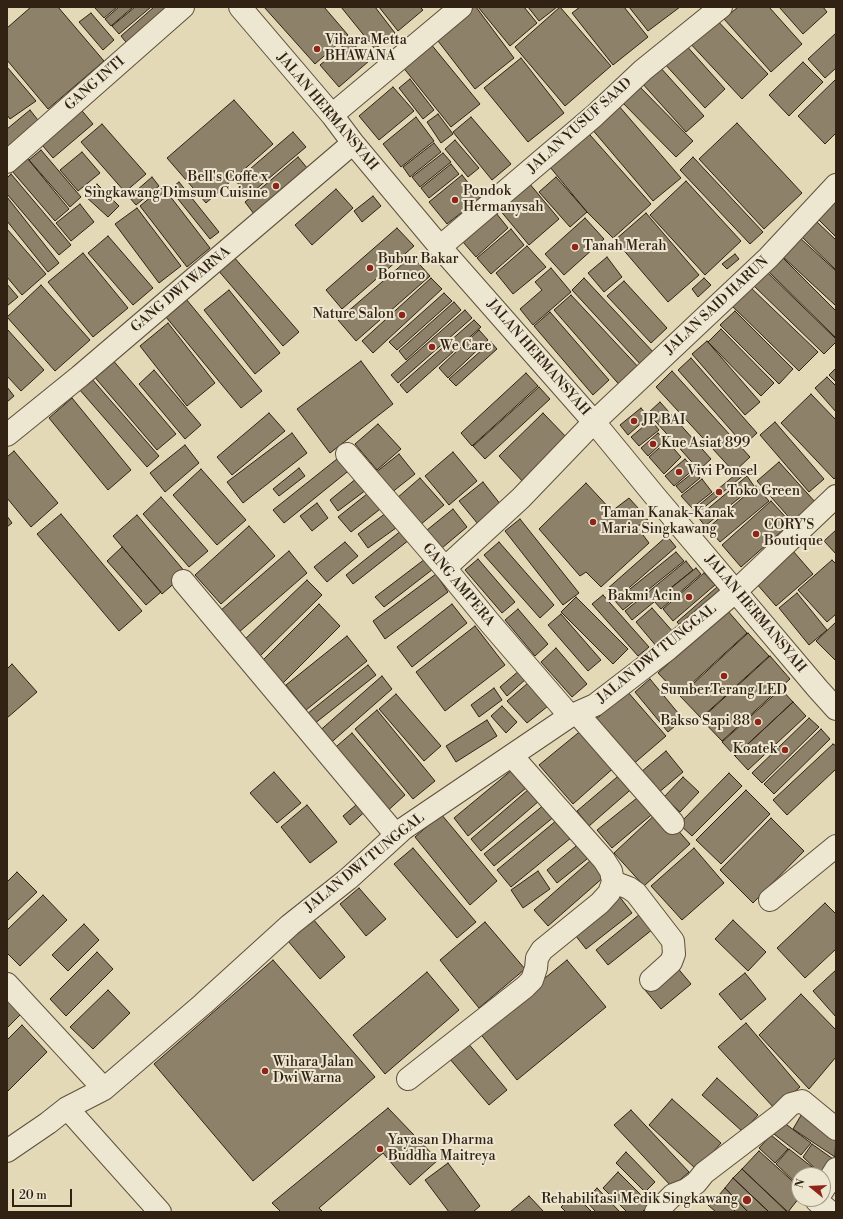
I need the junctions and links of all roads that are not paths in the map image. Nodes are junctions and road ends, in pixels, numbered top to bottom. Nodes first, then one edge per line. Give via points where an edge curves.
1 (183, 7) edge
2 (240, 7) edge
3 (461, 7) edge
4 (721, 7) edge
5 (332, 115) junction
6 (353, 143) junction
7 (7, 162) edge
8 (836, 185) edge
9 (440, 246) junction
10 (594, 422) junction
11 (7, 435) edge
12 (347, 454) dead end
13 (836, 496) edge
14 (446, 568) junction
15 (182, 581) dead end
16 (736, 591) junction
17 (836, 709) edge
18 (574, 715) junction
19 (512, 756) junction
20 (673, 823) dead end
21 (396, 835) junction
22 (836, 846) edge
23 (613, 882) junction
24 (770, 900) dead end
25 (651, 980) dead end
26 (7, 984) edge
27 (408, 1079) dead end
28 (104, 1089) junction
29 (67, 1108) junction
30 (836, 1129) edge
31 (7, 1151) edge
32 (836, 1169) edge
33 (831, 1179) edge
34 (160, 1212) edge
35 (656, 1212) edge

1 - 7 street, GANG INTI
2 - 5 street, JALAN HERMANSYAH
3 - 5 street
4 - 9 street, JALAN YUSUF SAAD via 643,70 560,146
5 - 6 street, JALAN HERMANSYAH
6 - 9 street, JALAN HERMANSYAH
6 - 11 street, GANG DWI WARNA via 86,371
8 - 10 street, JALAN SAID HARUN via 768,258
9 - 10 street, JALAN HERMANSYAH
10 - 14 street, JALAN SAID HARUN via 521,498
10 - 16 street, JALAN HERMANSYAH
12 - 14 street, GANG AMPERA
13 - 16 street, JALAN DWI TUNGGAL
14 - 18 street, GANG AMPERA via 490,623
15 - 21 street
16 - 17 street, JALAN HERMANSYAH
16 - 18 street, JALAN DWI TUNGGAL via 668,649 595,705
18 - 19 street, JALAN DWI TUNGGAL
18 - 20 street, GANG AMPERA
19 - 21 street, JALAN DWI TUNGGAL
19 - 23 street via 604,860 611,871
21 - 28 street, JALAN DWI TUNGGAL
22 - 24 street
23 - 25 street via 636,893 673,941 674,954 671,962
23 - 27 street via 609,893 600,903 542,950 537,958 532,980 525,987
26 - 28 street
28 - 29 street, JALAN DWI TUNGGAL
29 - 31 street, JALAN DWI TUNGGAL
29 - 34 street
30 - 35 street via 802,1102 790,1104 780,1115 704,1173 696,1183 686,1190 673,1194
32 - 33 street

